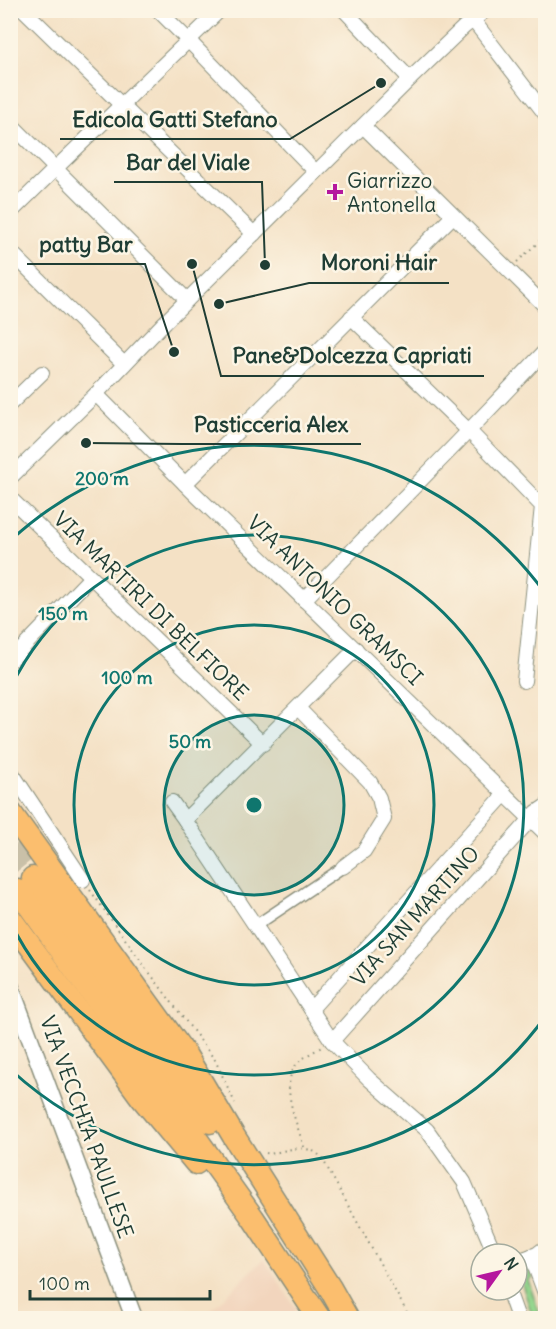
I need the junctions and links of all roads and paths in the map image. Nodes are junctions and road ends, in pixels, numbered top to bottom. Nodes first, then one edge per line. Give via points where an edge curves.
1 (24, 10) edge
2 (158, 10) edge
3 (220, 10) edge
4 (344, 10) edge
5 (486, 10) edge
6 (473, 20) junction
7 (188, 40) junction
8 (410, 79) junction
9 (121, 105) junction
10 (546, 115) edge
11 (10, 123) edge
12 (363, 126) junction
13 (56, 168) junction
14 (316, 172) junction
15 (10, 213) edge
16 (453, 216) junction
17 (254, 234) junction
18 (546, 235) edge
19 (10, 251) edge
20 (508, 270) junction
21 (187, 300) junction
22 (546, 307) edge
23 (351, 317) junction
24 (546, 350) edge
25 (124, 364) junction
26 (42, 373) dead end
27 (96, 394) junction
28 (10, 404) edge
29 (469, 431) junction
30 (10, 478) edge
31 (185, 484) junction
32 (10, 498) edge
33 (91, 576) junction
34 (304, 600) junction
35 (356, 650) junction
36 (10, 661) edge
37 (524, 681) dead end
38 (298, 708) junction
39 (263, 744) junction
40 (10, 770) edge
41 (505, 794) junction
42 (172, 802) dead end
43 (546, 806) edge
44 (10, 812) edge
45 (185, 820) junction
46 (530, 820) junction
47 (546, 834) edge
48 (343, 867) joint
49 (83, 880) joint
50 (10, 918) edge
51 (255, 926) junction
52 (10, 985) edge
53 (311, 1009) junction
54 (332, 1041) junction
55 (237, 1107) dead end
56 (305, 1148) junction
57 (264, 1153) dead end
58 (490, 1242) edge
59 (546, 1247) edge
60 (531, 1256) joint
61 (546, 1296) edge
62 (512, 1302) edge
63 (134, 1318) edge
64 (308, 1318) edge
65 (319, 1318) edge
66 (343, 1318) edge
67 (347, 1318) edge
68 (410, 1318) edge
69 (518, 1318) edge

1 - 9 street
2 - 7 street
3 - 7 street
4 - 8 street
5 - 6 street
6 - 8 street
6 - 10 street
7 - 9 street
7 - 14 street
8 - 12 street
9 - 13 street
9 - 17 street
11 - 13 street
12 - 14 street
12 - 16 street
13 - 15 street
13 - 21 street
14 - 17 street
16 - 20 street
16 - 23 street
17 - 21 street
18 - 20 path
19 - 25 street
20 - 22 street
21 - 25 street
23 - 29 street
23 - 31 street
24 - 29 street
25 - 27 street
26 - 28 street
27 - 30 street
27 - 31 street, VIA ANTONIO GRAMSCI
29 - 34 street
29 - 37 street via 542,506
31 - 34 street, VIA ANTONIO GRAMSCI
32 - 33 street, VIA MARTIRI DI BELFIORE
33 - 36 street
33 - 39 street, VIA MARTIRI DI BELFIORE
34 - 35 street, VIA ANTONIO GRAMSCI
35 - 38 street
35 - 41 street, VIA ANTONIO GRAMSCI
38 - 39 street
38 - 48 street via 370,782 380,798 384,819 364,851
39 - 45 street
40 - 49 street
41 - 46 street, VIA ANTONIO GRAMSCI
41 - 53 street, VIA SAN MARTINO
42 - 45 street
43 - 46 street, VIA SAN MARTINO
44 - 67 highway via 186,1056
45 - 51 street
46 - 47 street, VIA ANTONIO GRAMSCI
46 - 54 street, VIA SAN MARTINO
48 - 51 street
49 - 55 path via 215,1060
50 - 64 highway via 142,1098 236,1212
51 - 53 street
52 - 63 street, VIA VECCHIA PAULLESE
53 - 54 street
54 - 56 path via 298,1063 291,1075 288,1090
54 - 58 street via 427,1130 464,1182
56 - 57 path
56 - 68 path via 322,1158
59 - 60 street
60 - 61 street
62 - 69 street
65 - 66 highway via 26,884 201,1108

